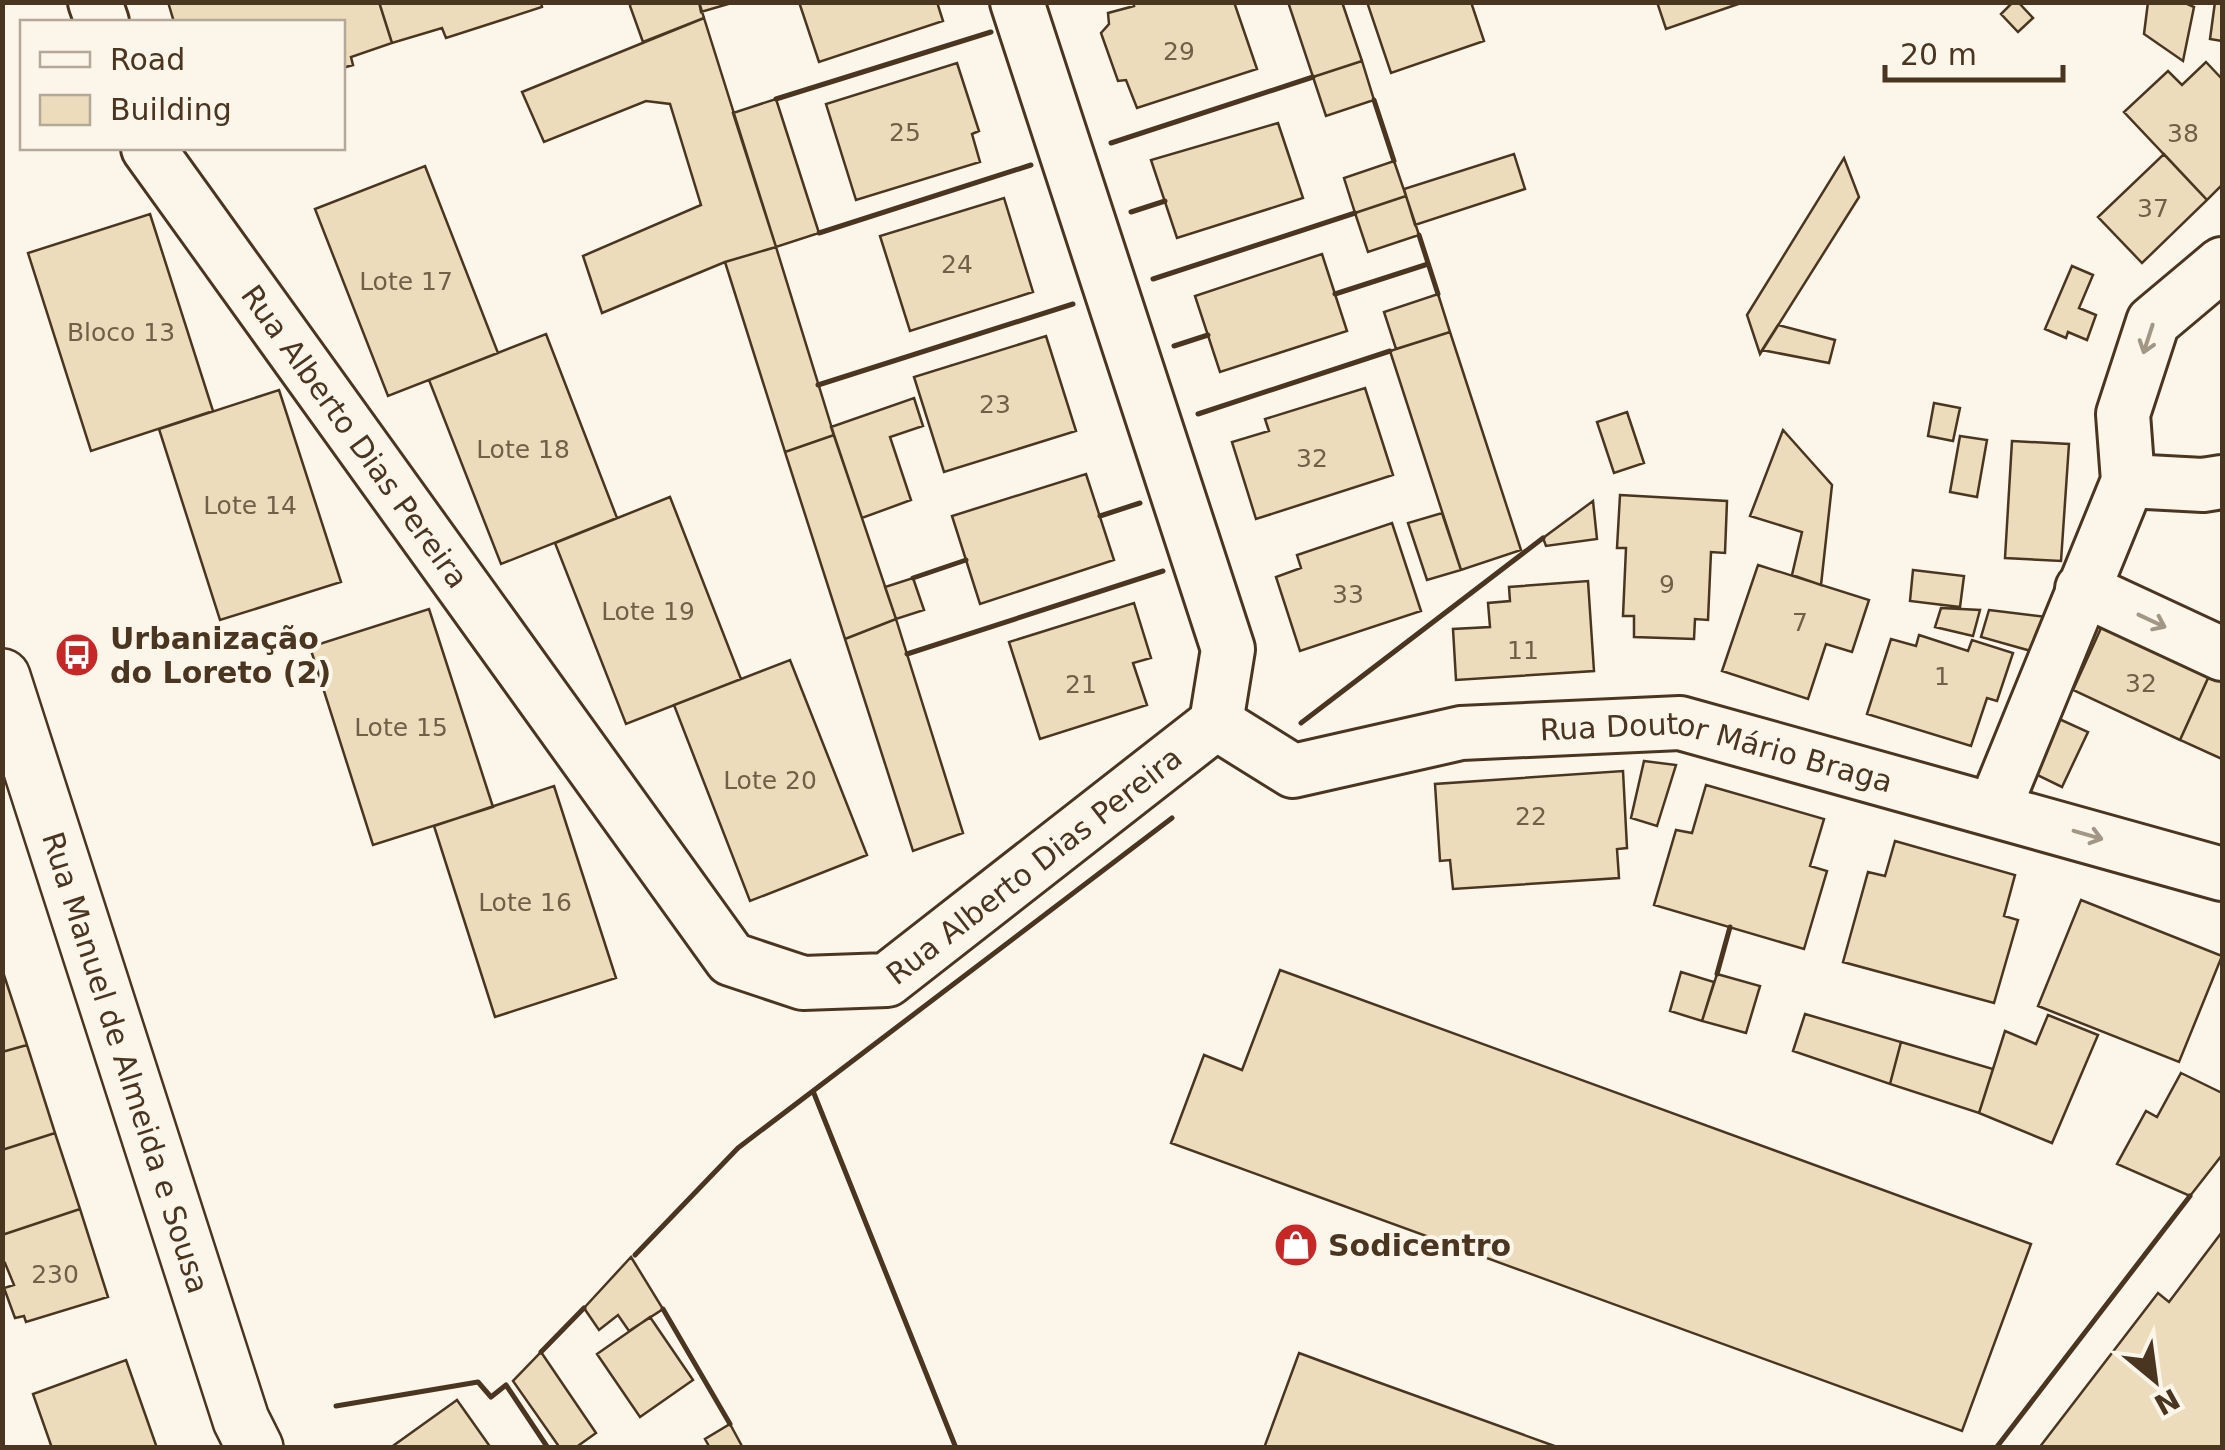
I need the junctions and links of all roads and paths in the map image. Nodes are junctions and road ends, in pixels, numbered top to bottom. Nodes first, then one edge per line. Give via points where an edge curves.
1 (1017, 2) edge
2 (149, 150) edge
3 (2220, 271) edge
4 (2128, 481) junction
5 (2222, 482) edge
6 (2082, 589) junction
7 (2222, 654) edge
8 (2, 678) edge
9 (1216, 723) junction
10 (1994, 808) junction
11 (2222, 874) edge
12 (255, 1448) edge

1 - 9 street via 1228,649
2 - 9 street, Rua Alberto Dias Pereira via 731,960 803,983 888,980
3 -> 4 street via 2153,322 2124,414
4 - 5 street
4 - 6 street
6 -> 7 street
6 - 10 street
8 - 12 main road, Rua Manuel de Almeida e Sousa
9 - 10 street, Rua Doutor Mário Braga via 1293,771 1461,733 1680,723
10 -> 11 street, Rua Doutor Mário Braga

